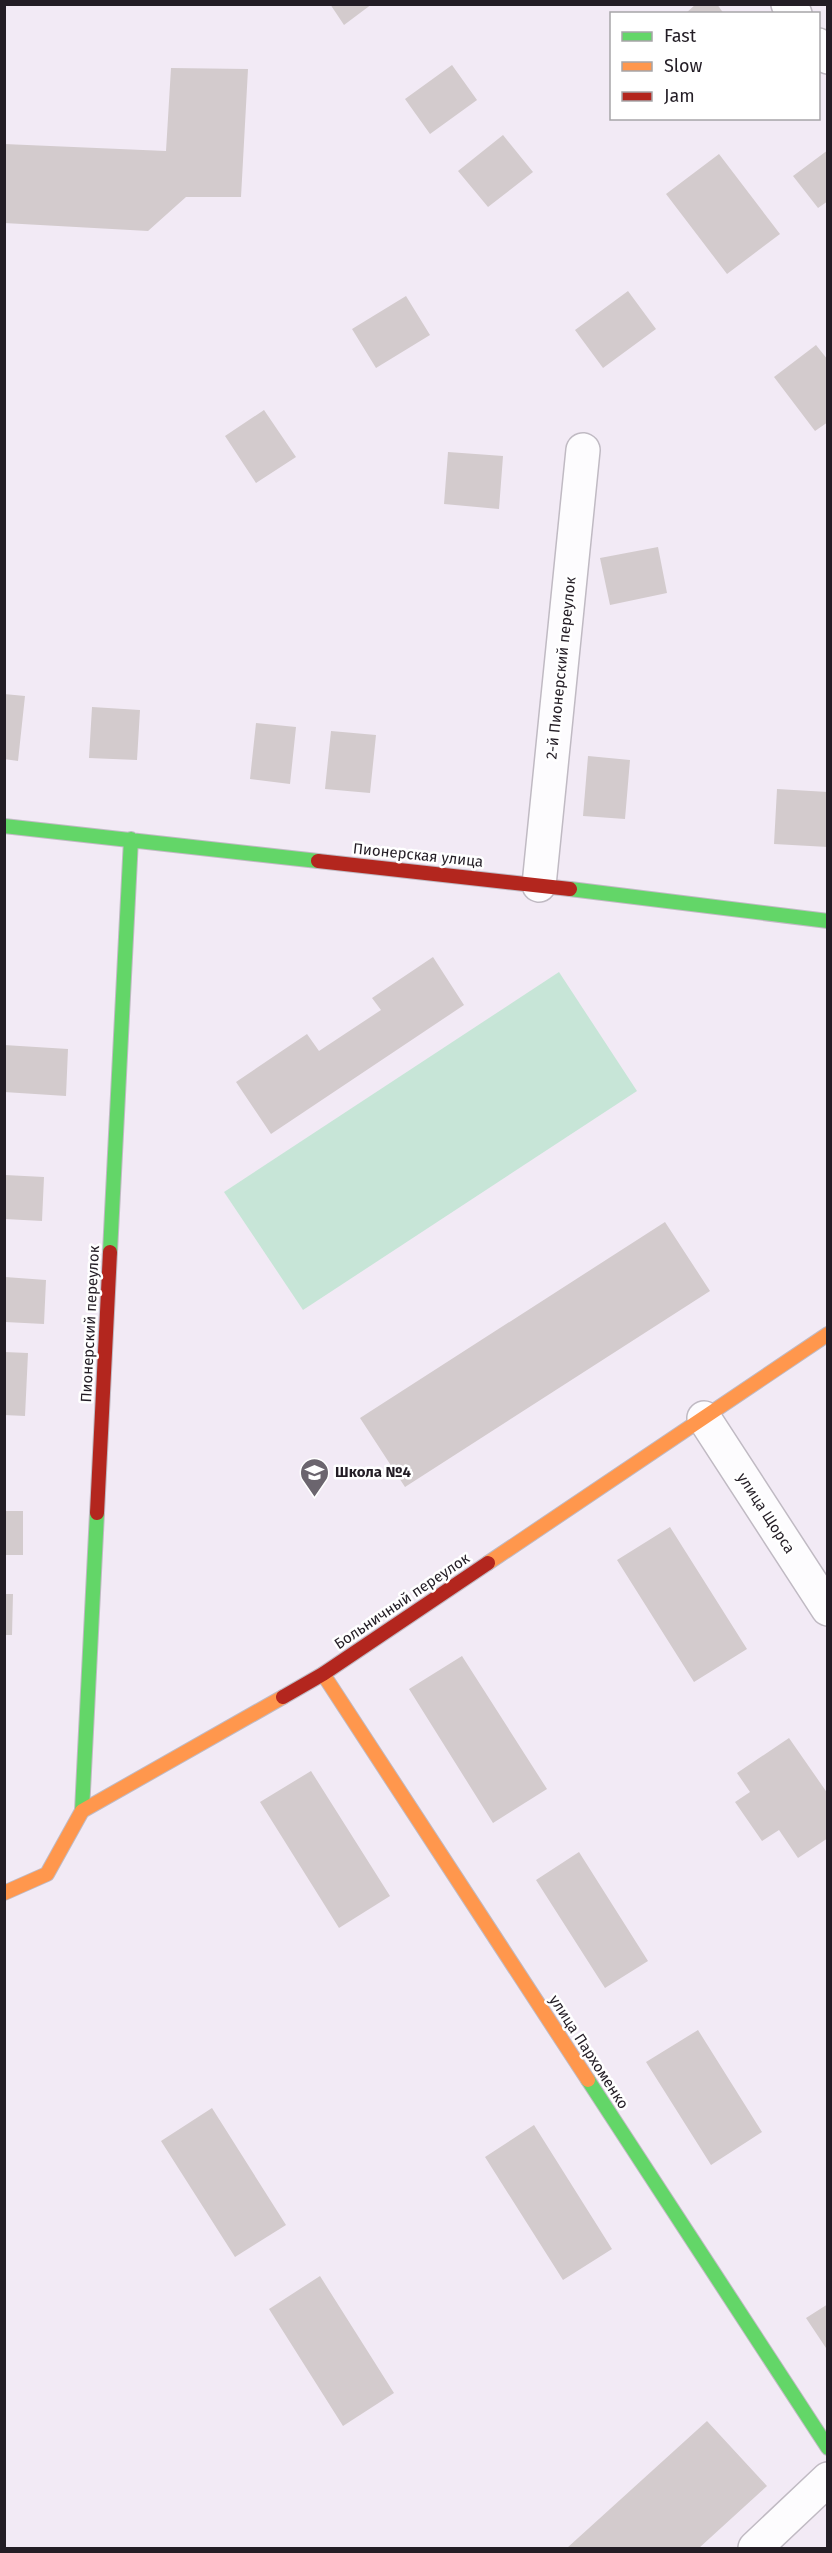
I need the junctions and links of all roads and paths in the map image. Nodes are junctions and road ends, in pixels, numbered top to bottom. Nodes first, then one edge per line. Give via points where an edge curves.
1 (583, 450) dead end
2 (4, 826) edge
3 (131, 840) junction
4 (539, 885) junction
5 (828, 921) edge
6 (828, 1334) edge
7 (704, 1418) junction
8 (828, 1609) edge
9 (323, 1674) junction
10 (82, 1811) junction
11 (4, 1893) edge
12 (828, 2448) edge
13 (828, 2479) edge
14 (755, 2548) edge

1 - 4 street, 2-й Пионерский переулок
2 - 3 street, Пионерская улица
3 - 4 street, Пионерская улица
3 - 10 street, Пионерский переулок
4 - 5 street, Пионерская улица
6 - 7 street, Больничный переулок
7 - 8 street, улица Щорса
7 - 9 street, Больничный переулок
9 - 10 street, Больничный переулок
9 - 12 street, улица Пархоменко
10 - 11 street via 47,1874
13 - 14 street

